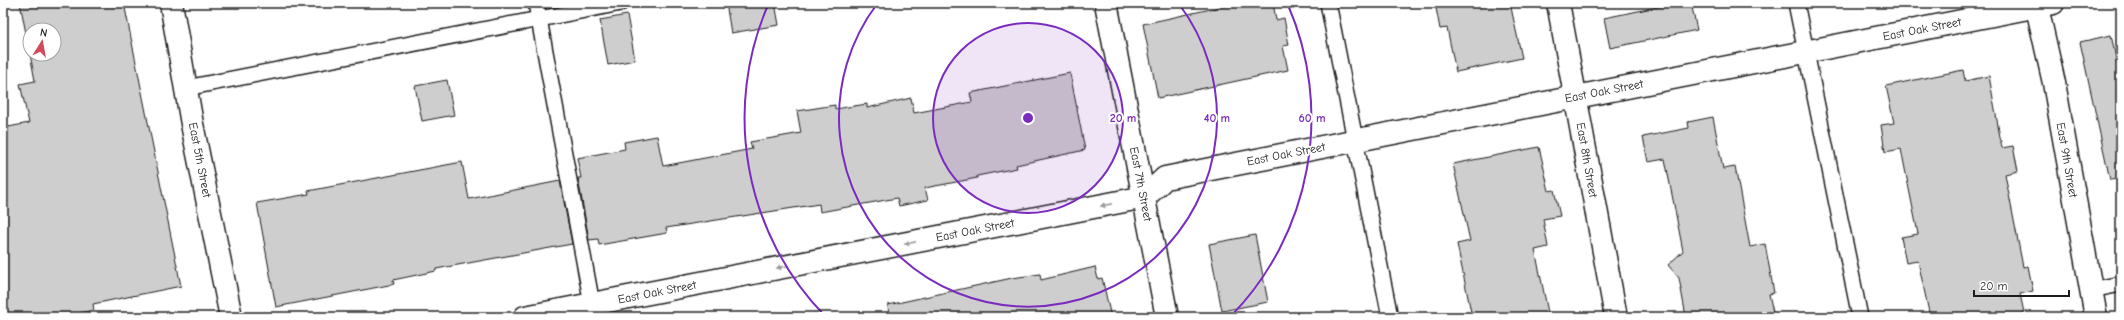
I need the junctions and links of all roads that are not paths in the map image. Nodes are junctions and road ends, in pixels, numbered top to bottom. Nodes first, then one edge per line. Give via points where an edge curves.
1 (171, 3) edge
2 (536, 3) edge
3 (620, 3) edge
4 (1106, 3) edge
5 (1328, 3) edge
6 (1558, 3) edge
7 (1796, 3) edge
8 (2042, 4) edge
9 (539, 19) junction
10 (1805, 52) junction
11 (186, 88) junction
12 (1575, 97) junction
13 (1355, 141) junction
14 (1144, 197) junction
15 (2121, 284) edge
16 (2091, 290) junction
17 (592, 304) junction
18 (231, 317) edge
19 (526, 317) edge
20 (1167, 317) edge
21 (1390, 317) edge
22 (1616, 317) edge
23 (1860, 317) edge
24 (2096, 317) edge

1 - 11 street, East 5th Street
2 - 9 lane
3 - 9 lane
4 - 14 street, East 7th Street
5 - 13 lane
6 - 12 street, East 8th Street
7 - 10 lane
8 - 10 street, East Oak Street
8 - 16 street, East 9th Street
9 - 11 lane
9 - 17 lane
10 - 12 street, East Oak Street
10 - 23 lane
11 - 18 street, East 5th Street
12 - 13 street, East Oak Street
12 - 22 street, East 8th Street
13 - 14 street, East Oak Street via 1166,178
13 - 21 lane
14 -> 17 street, East Oak Street
14 - 20 street, East 7th Street
15 - 16 lane
16 - 24 street, East 9th Street
17 - 19 street, East Oak Street

